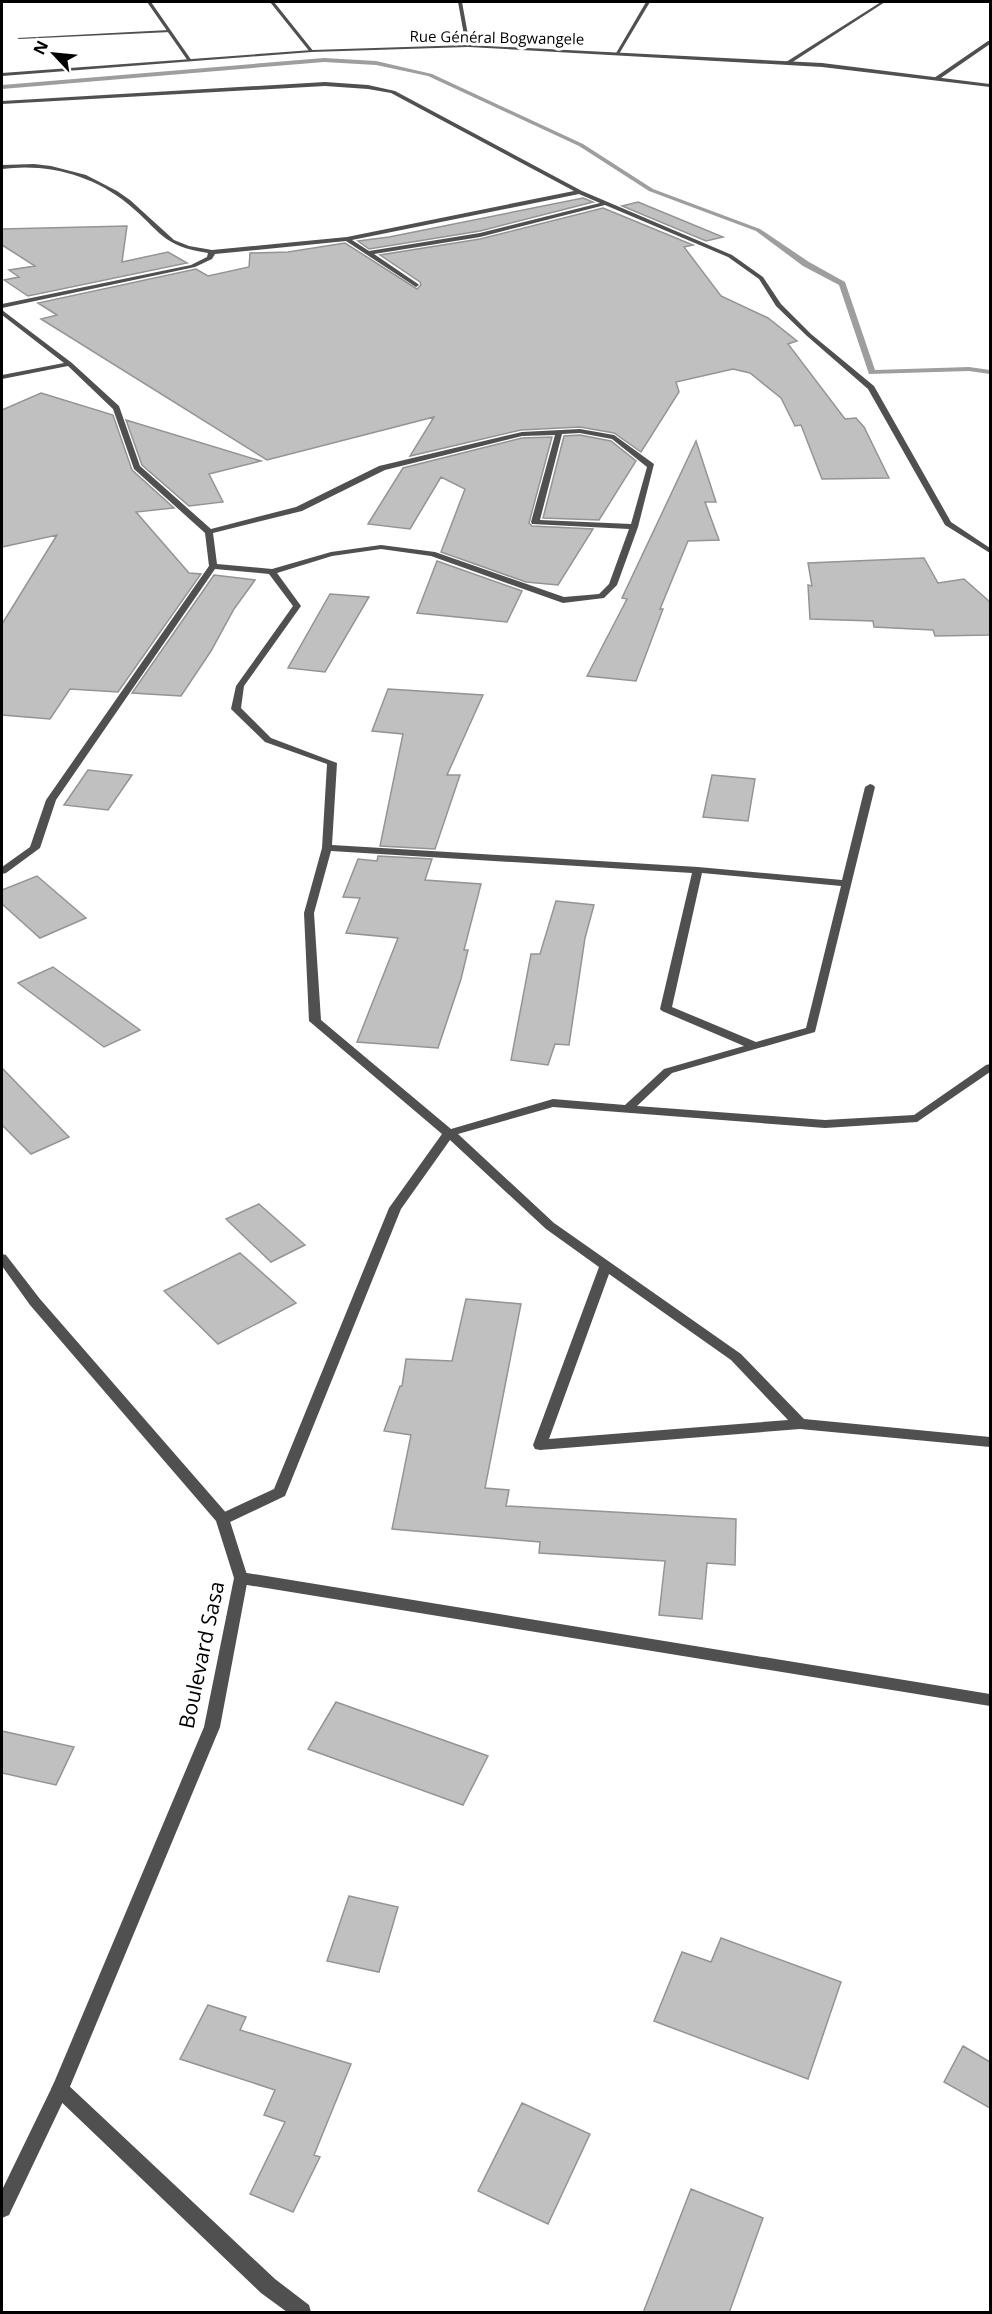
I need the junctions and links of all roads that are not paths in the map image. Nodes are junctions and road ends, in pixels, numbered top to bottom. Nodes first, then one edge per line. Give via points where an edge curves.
1 (149, 2) edge
2 (272, 2) edge
3 (459, 2) edge
4 (648, 2) edge
5 (883, 2) edge
6 (169, 31) junction
7 (19, 38) dead end
8 (990, 42) edge
9 (468, 46) junction
10 (312, 51) junction
11 (617, 54) junction
12 (190, 60) junction
13 (789, 62) junction
14 (2, 75) edge
15 (936, 79) junction
16 (990, 86) edge
17 (2, 103) edge
18 (2, 167) edge
19 (580, 192) junction
20 (605, 203) junction
21 (347, 238) junction
22 (212, 252) junction
23 (368, 253) junction
24 (416, 285) dead end
25 (2, 306) edge
26 (2, 312) edge
27 (70, 364) junction
28 (2, 377) edge
29 (559, 432) junction
30 (634, 527) junction
31 (209, 532) junction
32 (990, 551) edge
33 (213, 566) junction
34 (272, 572) junction
35 (870, 787) dead end
36 (327, 848) junction
37 (698, 870) junction
38 (2, 871) edge
39 (847, 884) junction
40 (755, 1046) junction
41 (990, 1067) edge
42 (627, 1109) junction
43 (449, 1133) junction
44 (2, 1258) edge
45 (606, 1265) junction
46 (800, 1424) junction
47 (990, 1442) edge
48 (224, 1519) junction
49 (241, 1578) junction
50 (990, 1700) edge
51 (60, 2089) junction
52 (2, 2209) edge
53 (302, 2313) edge

1 - 6 street
2 - 10 street
3 - 9 street
4 - 11 street
5 - 13 street
6 - 7 street
6 - 12 street
8 - 15 street
9 - 10 street, Rue Général Bogwangele
9 - 11 street, Rue Général Bogwangele
10 - 12 street, Rue Général Bogwangele
11 - 13 street, Rue Général Bogwangele
12 - 14 street, Rue Général Bogwangele
13 - 15 street, Rue Général Bogwangele
15 - 16 street, Rue Général Bogwangele
17 - 19 street via 325,84 368,87 393,92
18 - 22 street via 44,165 93,182 127,200 172,241
19 - 20 street
19 - 21 street
20 - 23 street via 480,235
20 - 32 street via 730,256 761,278 778,305 871,388 948,523
21 - 22 street
21 - 23 street
22 - 25 street via 210,258 193,266
23 - 24 street
26 - 27 street
27 - 28 street
27 - 31 street via 116,408 137,467
29 - 30 street via 614,437 651,466
29 - 30 street via 535,522
29 - 31 street via 522,434 382,468 299,509
30 - 34 street via 613,585 601,596 563,600 432,554 381,547 331,554
31 - 33 street
33 - 34 street
33 - 38 street via 51,800 35,848
34 - 36 street via 297,606 240,686 237,709 268,740 332,763
35 - 39 street
36 - 37 street
36 - 43 street via 309,913 315,1021
37 - 39 street
37 - 40 street via 666,1009
39 - 40 street via 811,1030
40 - 42 street via 668,1071
41 - 42 street via 917,1118 825,1124
42 - 43 street via 553,1103
43 - 45 street via 550,1226
43 - 48 street via 395,1208 280,1492
44 - 48 street, Boulevard Sasa via 35,1302
45 - 46 street via 736,1357
45 - 46 street via 540,1445
46 - 47 street
48 - 49 street, Boulevard Sasa
49 - 50 street
49 - 51 street, Boulevard Sasa via 212,1727
51 - 52 street, Boulevard Sasa
51 - 53 street via 268,2286

